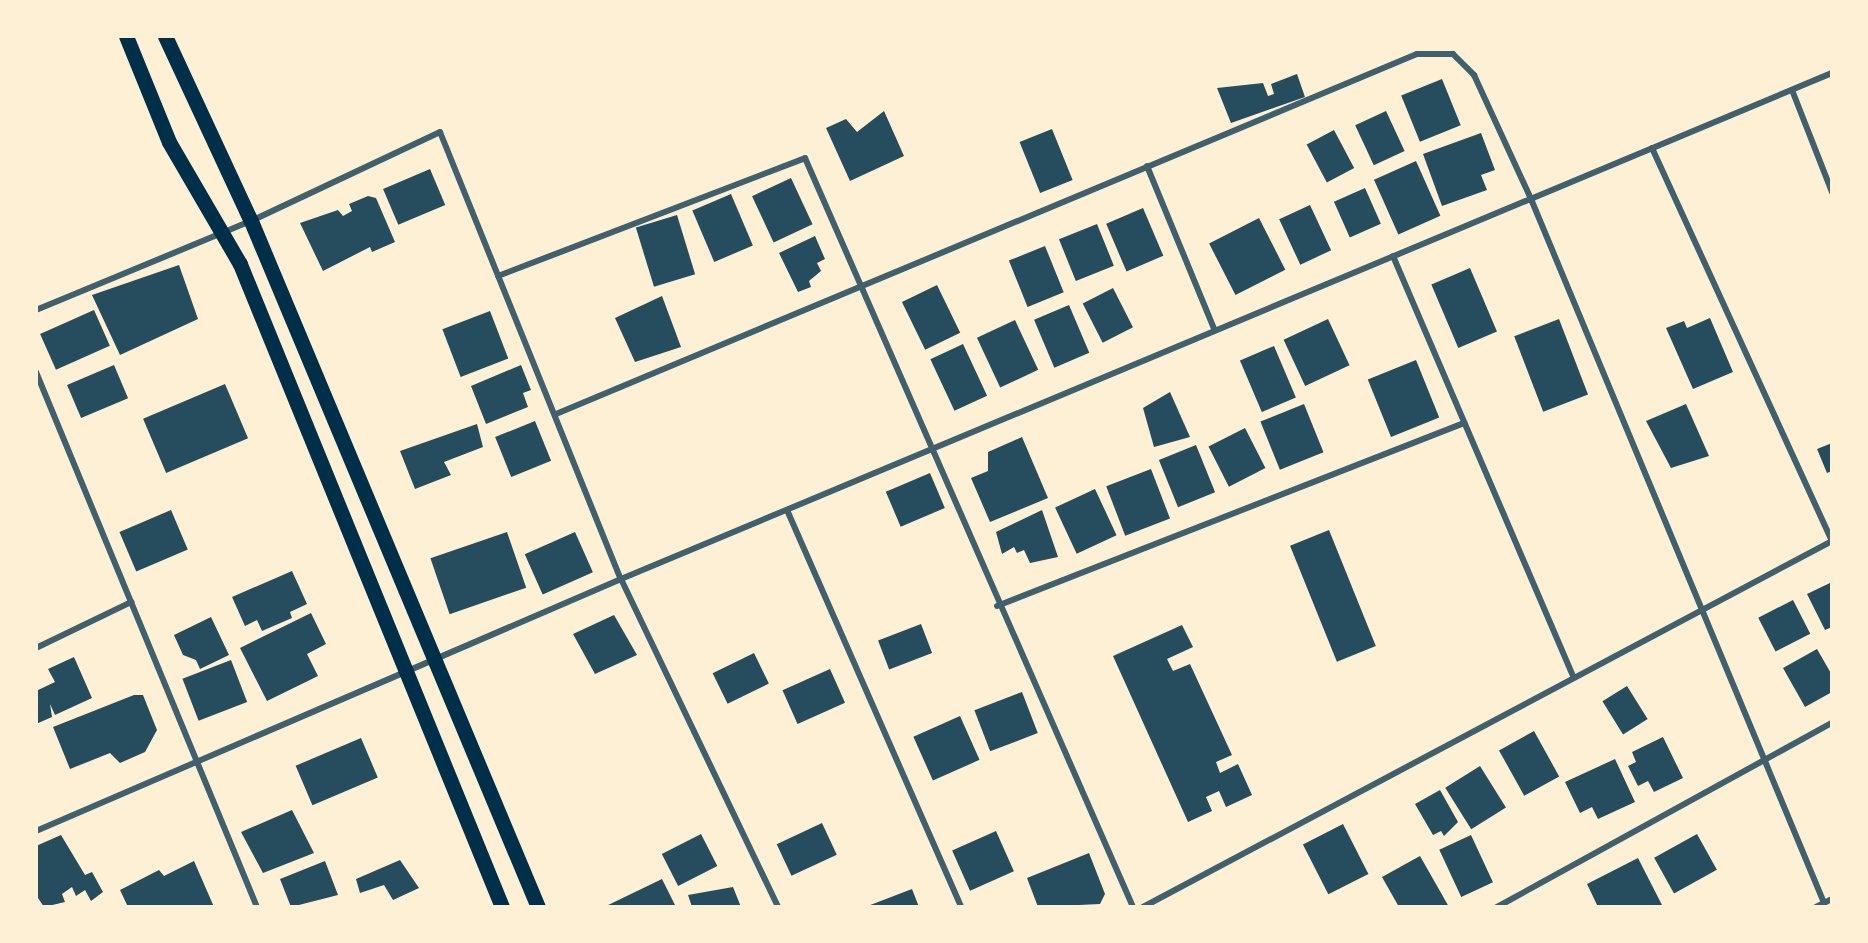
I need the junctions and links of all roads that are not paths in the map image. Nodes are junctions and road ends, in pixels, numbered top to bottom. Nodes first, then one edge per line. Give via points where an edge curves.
1 (126, 36) edge
2 (165, 36) edge
3 (1832, 73) edge
4 (1791, 90) junction
5 (1652, 148) junction
6 (1147, 166) junction
7 (1832, 192) edge
8 (1531, 199) junction
9 (251, 221) junction
10 (220, 233) junction
11 (1393, 256) junction
12 (498, 276) junction
13 (861, 285) junction
14 (36, 310) edge
15 (1215, 331) junction
16 (36, 372) edge
17 (556, 414) junction
18 (1464, 423) junction
19 (931, 449) junction
20 (787, 510) junction
21 (1832, 541) edge
22 (621, 579) junction
23 (131, 602) junction
24 (997, 606) junction
25 (1701, 606) junction
26 (36, 648) edge
27 (432, 664) junction
28 (406, 673) junction
29 (1573, 675) junction
30 (1832, 723) edge
31 (1765, 761) junction
32 (197, 763) junction
33 (36, 831) edge
34 (1832, 899) edge
35 (1824, 903) junction
36 (257, 907) edge
37 (502, 907) edge
38 (538, 907) edge
39 (778, 907) edge
40 (961, 907) edge
41 (1134, 907) edge
42 (1143, 907) edge
43 (1497, 907) edge
44 (1816, 907) edge

1 - 10 main road via 169,142
2 - 9 main road
3 - 4 street
4 - 5 street
4 - 7 street
5 - 8 street
5 - 21 street
6 - 8 street via 1417,54 1453,54 1474,75
6 - 13 street
6 - 15 street
8 - 11 street
8 - 25 street
9 - 10 street
9 - 12 street via 440,132
9 - 27 main road
10 - 14 street
10 - 28 main road via 240,264
11 - 15 street
11 - 18 street
12 - 13 street via 805,158
12 - 17 street
13 - 17 street
13 - 19 street
15 - 19 street
16 - 23 street
17 - 22 street
18 - 24 street
18 - 29 street
19 - 20 street
19 - 24 street
20 - 22 street
20 - 40 street
21 - 25 street
22 - 27 street
22 - 39 street
23 - 26 street
23 - 32 street
24 - 41 street
25 - 29 street
25 - 31 street
27 - 28 street
27 - 38 main road
28 - 32 street
28 - 37 main road
29 - 42 street
30 - 31 street
31 - 35 street
31 - 43 street
32 - 33 street
32 - 36 street
34 - 35 street
35 - 44 street

